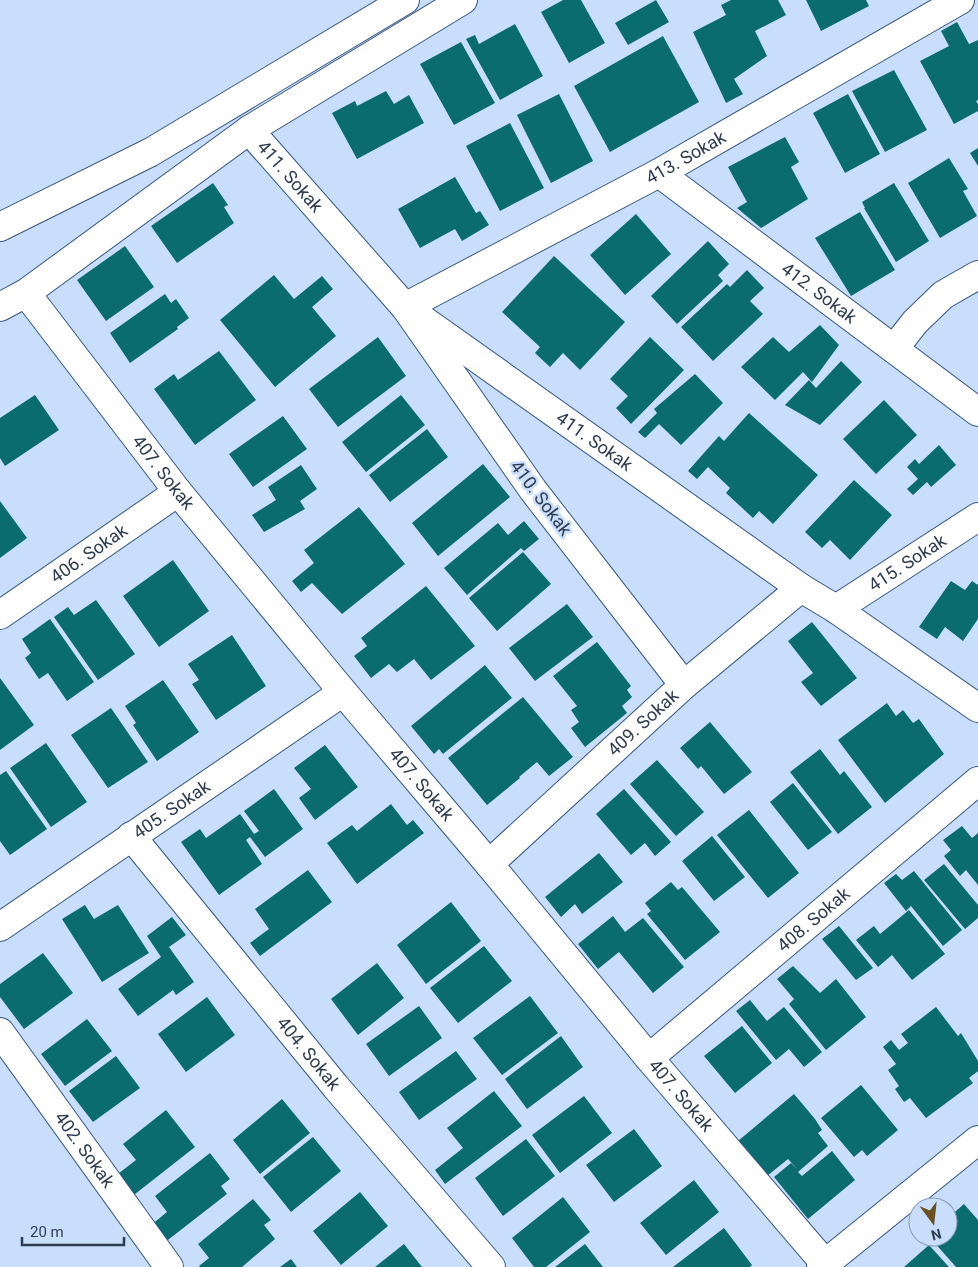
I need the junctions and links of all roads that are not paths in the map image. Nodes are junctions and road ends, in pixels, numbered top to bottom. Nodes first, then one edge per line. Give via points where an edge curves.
1 (405, 0) edge
2 (463, 0) edge
3 (960, 0) edge
4 (249, 130) junction
5 (659, 173) junction
6 (0, 227) edge
7 (978, 275) edge
8 (26, 293) junction
9 (0, 307) edge
10 (405, 307) junction
11 (894, 349) junction
12 (978, 412) edge
13 (178, 492) junction
14 (978, 517) edge
15 (801, 588) junction
16 (836, 609) junction
17 (0, 615) edge
18 (684, 685) junction
19 (342, 692) junction
20 (978, 708) edge
21 (978, 781) edge
22 (131, 836) junction
23 (489, 864) junction
24 (0, 926) edge
25 (0, 1032) edge
26 (649, 1058) junction
27 (978, 1140) edge
28 (825, 1266) edge
29 (169, 1267) edge
30 (491, 1267) edge

1 - 6 street via 151,152
2 - 4 street
3 - 5 street, 413. Sokak
4 - 8 street
4 - 10 street, 411. Sokak
5 - 10 street, 413. Sokak
5 - 11 street, 412. Sokak
7 - 11 street via 943,295 914,322
8 - 9 street
8 - 13 street, 407. Sokak
10 - 15 street, 411. Sokak
10 - 18 street, 410. Sokak via 533,490
11 - 12 street, 412. Sokak
13 - 17 street, 406. Sokak
13 - 19 street, 407. Sokak
14 - 16 street, 415. Sokak
15 - 16 street, 411. Sokak
15 - 18 street, 409. Sokak
16 - 20 street, 411. Sokak
18 - 23 street, 409. Sokak
19 - 22 street, 405. Sokak
19 - 23 street, 407. Sokak
21 - 26 street, 408. Sokak
22 - 24 street, 405. Sokak
22 - 30 street, 404. Sokak via 336,1087
23 - 26 street, 407. Sokak
25 - 29 street, 402. Sokak
26 - 28 street, 407. Sokak
27 - 28 street

